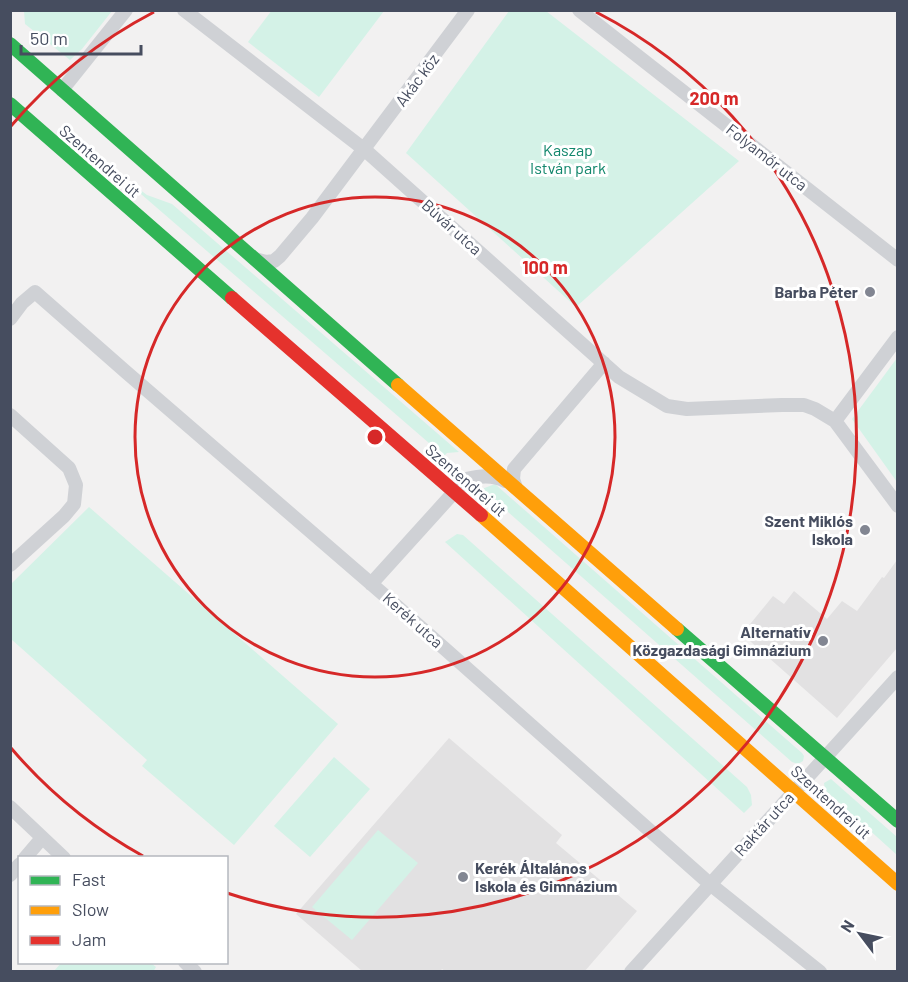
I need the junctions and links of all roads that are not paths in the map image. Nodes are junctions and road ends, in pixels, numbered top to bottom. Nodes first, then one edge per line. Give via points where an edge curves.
1 (126, 10) edge
2 (468, 10) edge
3 (579, 10) edge
4 (190, 12) edge
5 (10, 44) edge
6 (62, 90) junction
7 (10, 104) edge
8 (10, 122) edge
9 (39, 130) junction
10 (365, 150) junction
11 (249, 255) junction
12 (897, 260) edge
13 (10, 319) edge
14 (897, 337) edge
15 (604, 363) junction
16 (10, 415) edge
17 (835, 421) junction
18 (516, 488) junction
19 (454, 491) junction
20 (897, 506) edge
21 (10, 565) edge
22 (371, 584) junction
23 (897, 678) edge
24 (825, 757) junction
25 (794, 791) junction
26 (10, 807) edge
27 (897, 821) edge
28 (42, 838) junction
29 (27, 856) edge
30 (62, 856) edge
31 (710, 884) junction
32 (897, 884) edge
33 (631, 972) edge
34 (820, 972) edge

1 - 6 street
2 - 10 street, Akác köz
3 - 12 street, Folyamőr utca
4 - 10 street, Búvár utca
5 - 6 main road, Szentendrei út
6 - 11 main road, Szentendrei út
7 - 9 main road, Szentendrei út
8 - 9 main road
9 - 19 main road, Szentendrei út
10 - 11 street, Akác köz via 280,256 274,261
10 - 15 street, Búvár utca
11 - 18 main road, Szentendrei út
13 - 22 street, Kerék utca via 35,292
14 - 17 street
15 - 17 street, Búvár utca via 619,377 667,406 687,409 804,405
15 - 18 street via 514,469
16 - 21 street via 69,468 76,485 74,504
17 - 20 street
18 - 19 street via 500,478 481,476 466,479
18 - 24 main road, Szentendrei út
19 - 22 street
19 - 25 main road, Szentendrei út
22 - 31 street, Kerék utca
23 - 24 street, Raktár utca
24 - 25 street, Raktár utca
24 - 27 main road, Szentendrei út
25 - 31 street, Raktár utca
25 - 32 main road, Szentendrei út
26 - 28 street
28 - 29 street
28 - 30 street
31 - 33 street, Raktár utca
31 - 34 street, Kerék utca

